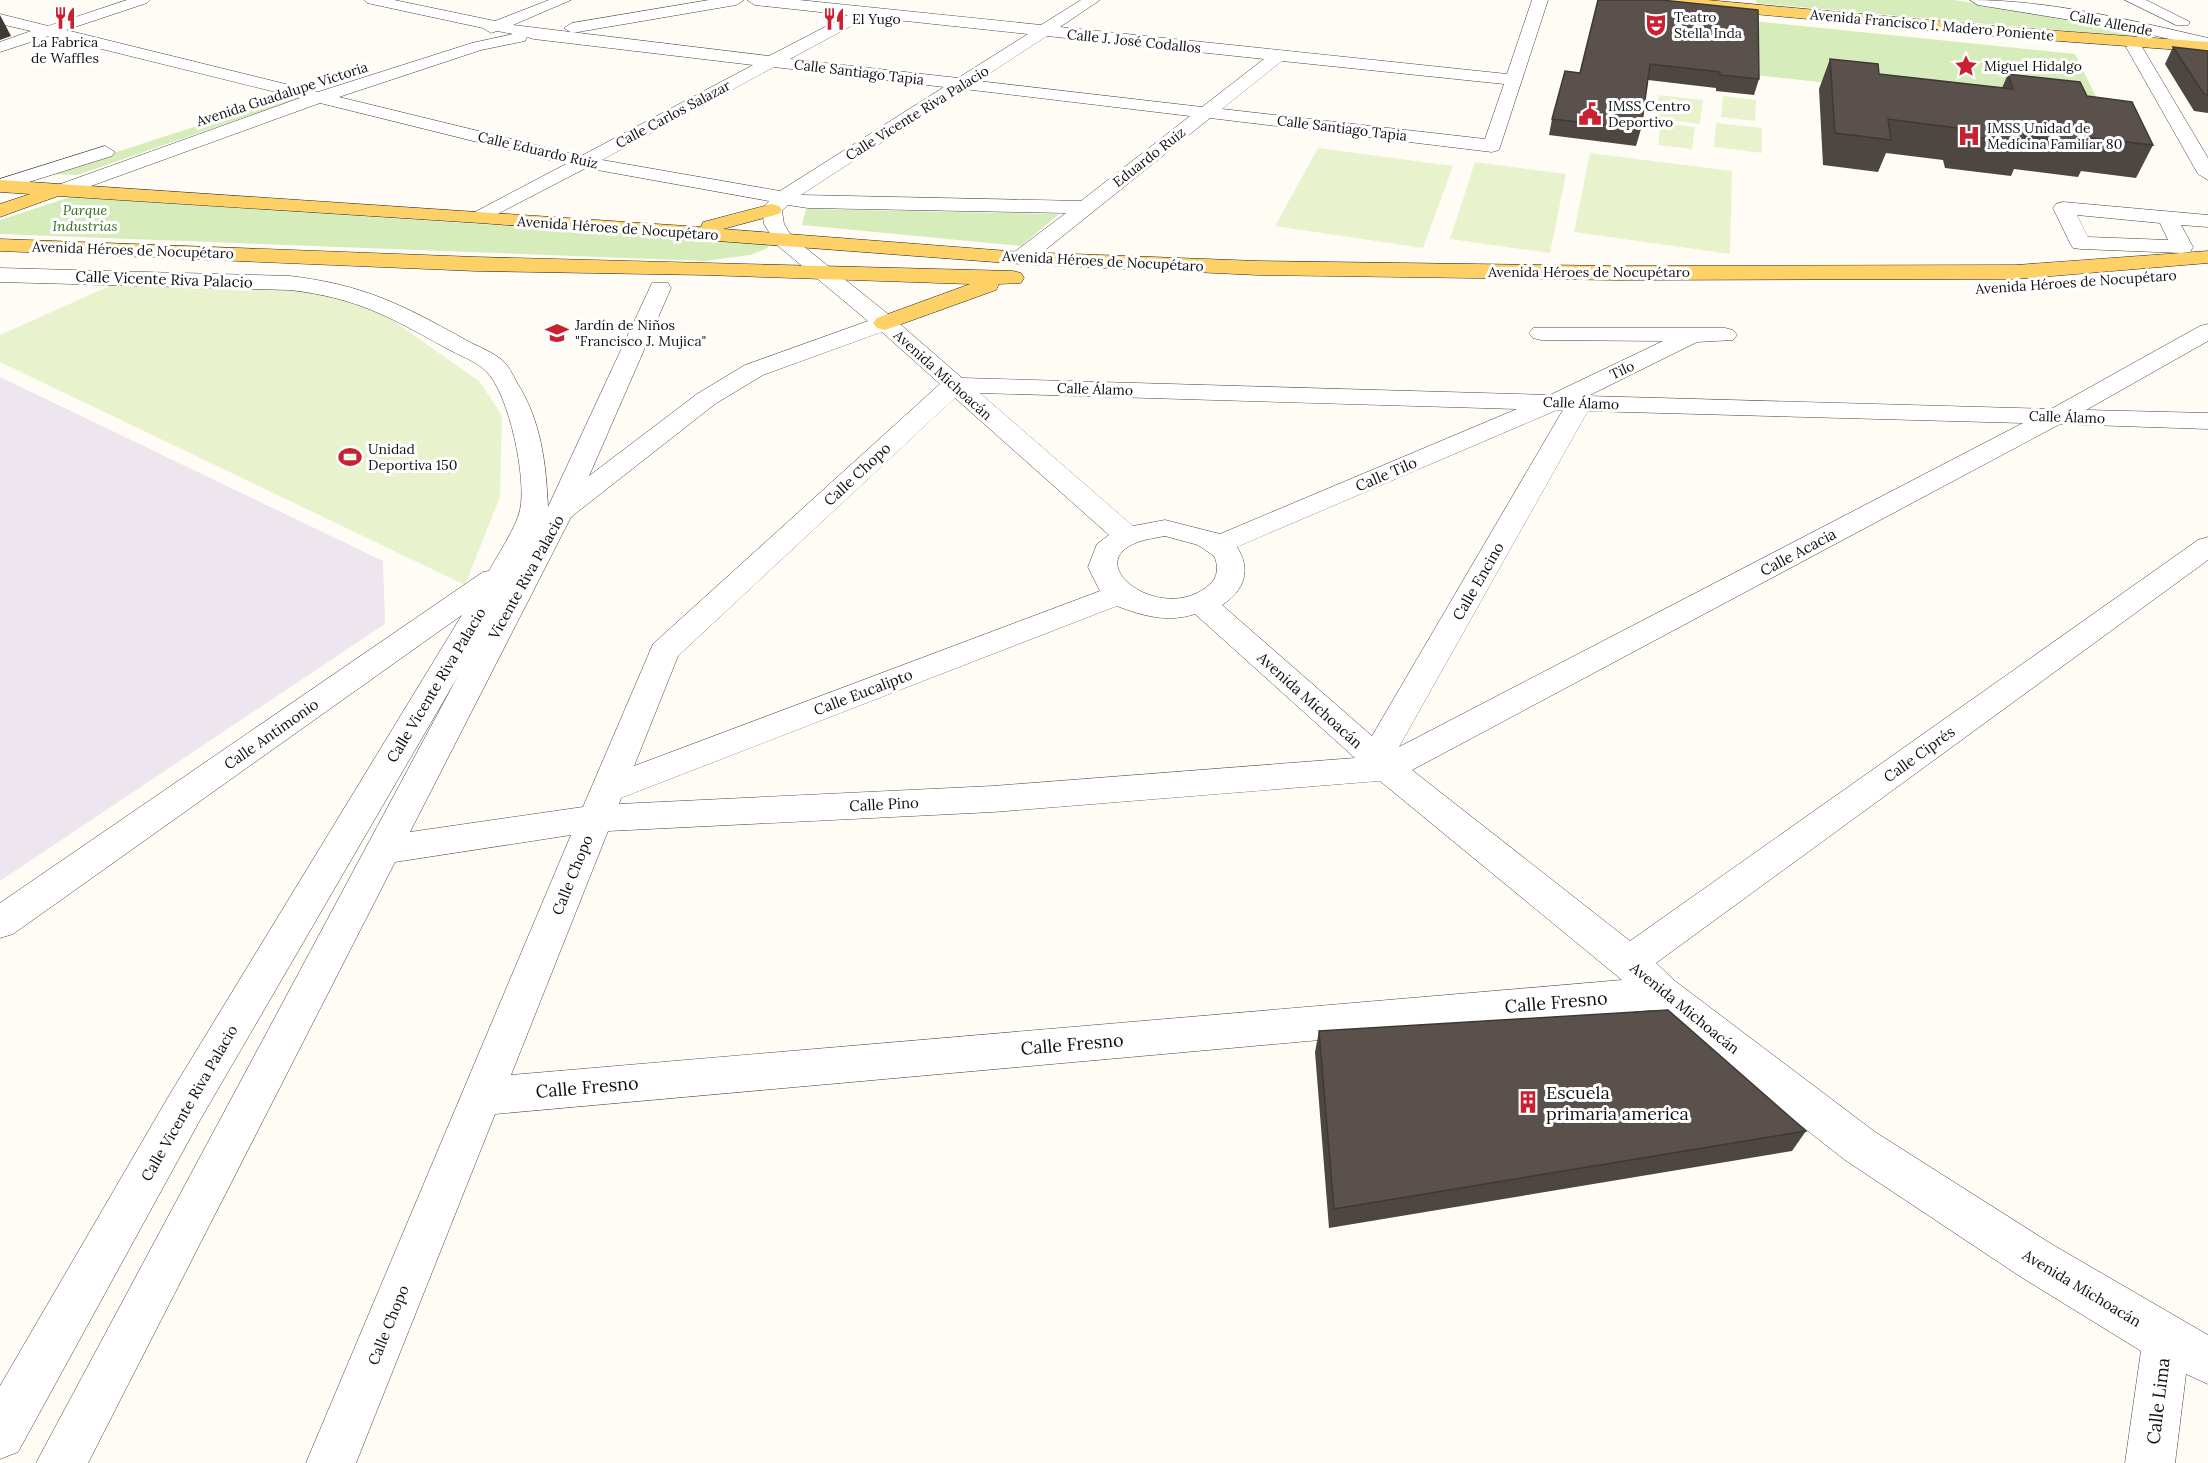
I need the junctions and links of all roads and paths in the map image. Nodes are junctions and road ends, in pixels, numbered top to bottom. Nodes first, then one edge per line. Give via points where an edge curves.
1 (142, 0) edge
2 (372, 0) edge
3 (563, 0) edge
4 (736, 0) edge
5 (755, 0) edge
6 (1092, 0) edge
7 (1540, 0) edge
8 (1656, 0) edge
9 (1978, 0) edge
10 (2133, 0) edge
11 (1748, 4) edge
12 (865, 12) junction
13 (2169, 16) junction
14 (0, 19) edge
15 (491, 27) junction
16 (2203, 29) edge
17 (50, 31) junction
18 (1045, 32) junction
19 (2163, 32) junction
20 (534, 34) junction
21 (2132, 43) junction
22 (2208, 45) edge
23 (0, 47) edge
24 (2208, 54) edge
25 (1278, 56) junction
26 (773, 61) junction
27 (1513, 80) junction
28 (963, 85) junction
29 (295, 89) junction
30 (320, 97) junction
31 (1206, 112) junction
32 (204, 119) dead end
33 (125, 145) dead end
34 (583, 162) junction
35 (2208, 174) edge
36 (0, 186) edge
37 (62, 190) junction
38 (778, 204) junction
39 (1086, 207) junction
40 (0, 212) edge
41 (480, 217) junction
42 (2167, 217) junction
43 (2208, 221) edge
44 (686, 233) junction
45 (784, 241) junction
46 (0, 245) edge
47 (910, 249) junction
48 (2208, 257) edge
49 (705, 268) junction
50 (1016, 268) junction
51 (823, 274) junction
52 (2208, 274) edge
53 (0, 275) edge
54 (660, 288) dead end
55 (885, 323) junction
56 (2208, 332) edge
57 (1541, 333) dead end
58 (1725, 335) dead end
59 (1690, 336) junction
60 (954, 385) junction
61 (1567, 403) junction
62 (2055, 417) junction
63 (2208, 421) edge
64 (559, 513) junction
65 (1127, 536) junction
66 (542, 545) junction
67 (1218, 545) junction
68 (2208, 546) edge
69 (502, 572) junction
70 (1118, 595) junction
71 (1202, 604) junction
72 (1381, 763) junction
73 (601, 804) junction
74 (382, 850) junction
75 (0, 923) edge
76 (1629, 962) junction
77 (1661, 993) junction
78 (482, 1096) junction
79 (2187, 1349) edge
80 (0, 1434) edge
81 (61, 1463) edge
82 (331, 1463) edge
83 (2150, 1463) edge

1 - 17 street
2 - 15 street, Calle Santiago Tapia
3 - 15 street, Avenida Guadalupe Victoria
4 - 20 street, Avenida Guadalupe Victoria
5 - 12 street, Calle J. José Codallos
6 - 18 street, Calle Vicente Riva Palacio
7 - 27 street
8 - 11 main road, Avenida Francisco I. Madero Poniente
9 - 19 street, Calle Allende
10 - 13 street
11 - 21 main road, Avenida Francisco I. Madero Poniente
12 - 18 street, Calle J. José Codallos
12 - 26 street, Calle Carlos Salazar
13 - 16 street
13 - 19 main road via 2174,27
14 - 17 street, Calle Eduardo Ruiz
15 - 20 street, Calle Santiago Tapia
15 - 29 street, Avenida Guadalupe Victoria
17 - 23 street
17 - 29 street, Calle Eduardo Ruiz
18 - 25 street, Calle J. José Codallos
18 - 28 street, Calle Vicente Riva Palacio
19 - 21 main road
19 - 22 street, Calle Allende
20 - 26 street, Calle Santiago Tapia
20 - 30 street, Avenida Guadalupe Victoria via 478,46
21 - 22 main road
21 - 24 main road
21 - 35 street
25 - 27 street, Calle J. José Codallos
25 - 31 street, Eduardo Ruiz
26 - 28 street, Calle Santiago Tapia
26 - 34 street, Calle Carlos Salazar
27 - 31 street, Calle Santiago Tapia via 1492,146
28 - 31 street, Calle Santiago Tapia
28 - 38 street, Calle Vicente Riva Palacio
29 - 30 street, Calle Eduardo Ruiz
29 - 32 street, Avenida Guadalupe Victoria
30 - 34 street, Calle Eduardo Ruiz
30 - 37 street, Avenida Guadalupe Victoria
31 - 39 street, Eduardo Ruiz
33 - 36 street
34 - 38 street, Calle Eduardo Ruiz
34 - 41 street, Calle Carlos Salazar
36 - 37 main road, Avenida Héroes de Nocupétaro
37 - 40 main road, Avenida Guadalupe Victoria
37 - 41 main road, Avenida Héroes de Nocupétaro
38 - 39 street, Calle Eduardo Ruiz
38 - 44 main road
38 - 45 street via 774,224
39 - 50 street, Eduardo Ruiz
41 - 44 main road, Avenida Héroes de Nocupétaro
42 - 42 street via 2117,213 2063,208 2081,243 2182,247
42 - 43 street
44 - 45 main road, Avenida Héroes de Nocupétaro
45 - 47 main road, Avenida Héroes de Nocupétaro
45 - 49 main road via 759,256
45 - 51 street, Avenida Michoacán
46 - 49 main road, Avenida Héroes de Nocupétaro via 476,264
47 - 50 main road, Avenida Héroes de Nocupétaro
47 - 51 main road
48 - 50 main road, Avenida Héroes de Nocupétaro via 2016,272
49 - 51 main road, Avenida Héroes de Nocupétaro
50 - 51 main road, Avenida Héroes de Nocupétaro
50 - 52 main road, Avenida Héroes de Nocupétaro via 1649,289 1945,289
50 - 55 main road
51 - 55 street, Avenida Michoacán
53 - 69 street, Calle Vicente Riva Palacio via 239,280 324,287 393,309 495,366 513,395 533,464 534,510
54 - 64 street
55 - 60 street, Avenida Michoacán
55 - 64 street, Vicente Riva Palacio via 754,370 698,405
56 - 62 street, Calle Acacia
57 - 59 street
58 - 59 street
59 - 61 street, Tilo
60 - 61 street, Calle Álamo
60 - 65 street, Avenida Michoacán
60 - 73 street, Calle Chopo via 664,651
61 - 62 street, Calle Álamo
61 - 67 street, Calle Tilo
61 - 72 street, Calle Encino
62 - 63 street, Calle Álamo
62 - 72 street, Calle Acacia
64 - 66 street, Vicente Riva Palacio
65 - 67 street via 1145,530 1185,530
65 - 70 street via 1104,556 1101,569
66 - 69 street, Calle Antimonio
66 - 74 street, Vicente Riva Palacio
67 - 71 street via 1230,563 1229,582
68 - 76 street, Calle Ciprés
69 - 75 street, Calle Antimonio
69 - 80 street, Calle Vicente Riva Palacio via 192,1097
70 - 71 street via 1157,609
70 - 73 street, Calle Eucalipto
71 - 72 street, Avenida Michoacán
72 - 73 street, Calle Pino via 993,799
72 - 76 street, Avenida Michoacán
73 - 74 street, Calle Pino
73 - 78 street, Calle Chopo
74 - 81 street, Vicente Riva Palacio
76 - 77 street, Avenida Michoacán
77 - 78 street, Calle Fresno
77 - 79 street, Avenida Michoacán via 1860,1146 2037,1261
78 - 82 street, Calle Chopo
79 - 83 street, Calle Lima

